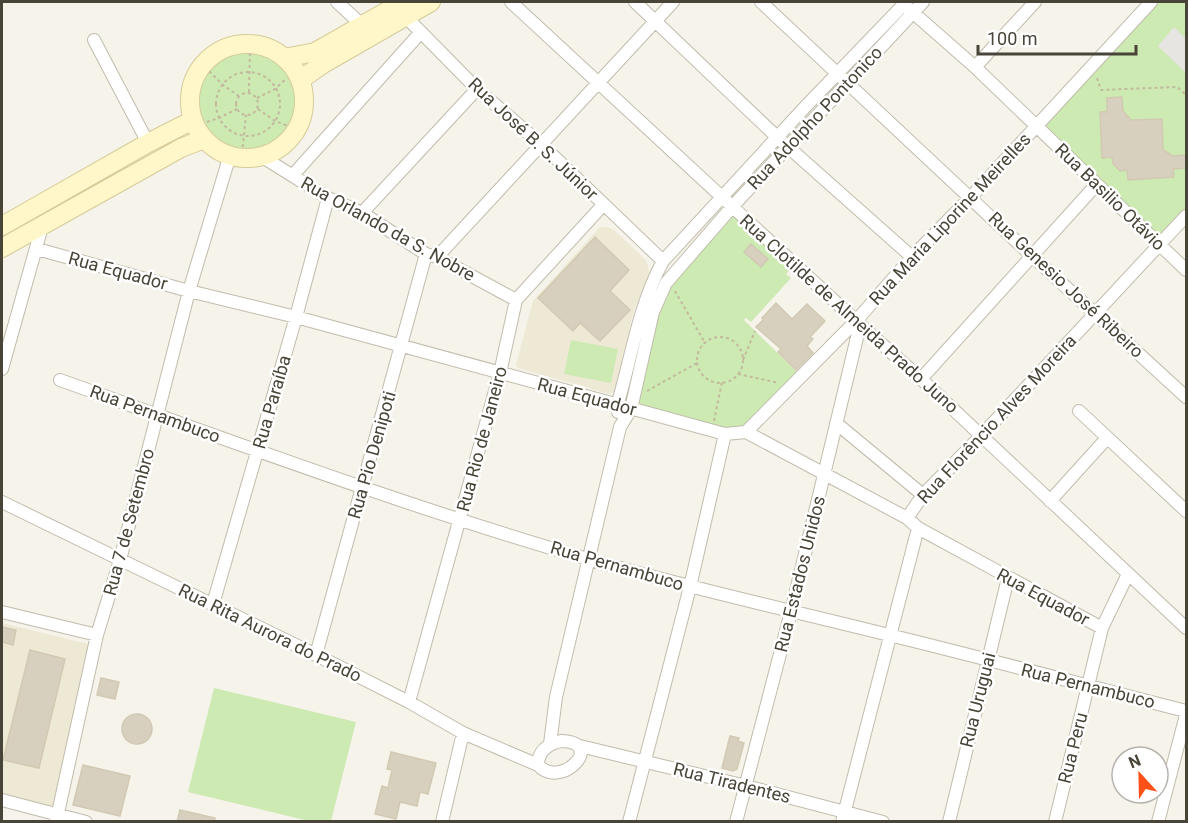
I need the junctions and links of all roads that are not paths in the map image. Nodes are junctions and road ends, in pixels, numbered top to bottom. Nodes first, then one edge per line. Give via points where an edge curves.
1 (337, 2) edge
2 (431, 2) edge
3 (511, 2) edge
4 (635, 2) edge
5 (673, 2) edge
6 (761, 2) edge
7 (923, 2) edge
8 (1035, 2) edge
9 (1151, 2) edge
10 (906, 5) edge
11 (404, 9) edge
12 (655, 21) junction
13 (362, 25) junction
14 (421, 32) junction
15 (94, 40) dead end
16 (975, 67) junction
17 (292, 70) junction
18 (838, 73) junction
19 (597, 82) junction
20 (849, 83) junction
21 (477, 89) junction
22 (806, 106) junction
23 (816, 116) junction
24 (1037, 126) junction
25 (199, 128) junction
26 (778, 138) junction
27 (148, 142) junction
28 (542, 145) junction
29 (788, 147) junction
30 (236, 154) junction
31 (261, 156) junction
32 (292, 175) junction
33 (1096, 185) junction
34 (723, 197) junction
35 (971, 197) junction
36 (328, 198) junction
37 (43, 202) junction
38 (603, 205) junction
39 (732, 207) junction
40 (363, 213) junction
41 (1186, 216) edge
42 (43, 225) junction
43 (2, 226) edge
44 (1159, 244) junction
45 (2, 248) edge
46 (37, 249) junction
47 (431, 255) junction
48 (1031, 255) junction
49 (912, 257) junction
50 (663, 261) junction
51 (1186, 270) edge
52 (189, 291) junction
53 (516, 300) junction
54 (1095, 313) junction
55 (296, 317) junction
56 (858, 323) junction
57 (402, 347) junction
58 (2, 369) edge
59 (500, 373) junction
60 (921, 379) junction
61 (60, 380) dead end
62 (1186, 397) edge
63 (617, 406) junction
64 (631, 409) junction
65 (1078, 411) dead end
66 (158, 415) junction
67 (836, 423) junction
68 (620, 427) junction
69 (746, 432) junction
70 (725, 434) junction
71 (981, 436) junction
72 (1107, 438) junction
73 (258, 450) junction
74 (825, 474) junction
75 (363, 487) junction
76 (923, 495) junction
77 (1050, 501) junction
78 (2, 502) edge
79 (1186, 511) edge
80 (907, 518) junction
81 (460, 520) junction
82 (918, 528) junction
83 (590, 559) junction
84 (120, 560) junction
85 (1128, 574) junction
86 (1008, 578) junction
87 (690, 587) junction
88 (213, 604) junction
89 (2, 612) edge
90 (791, 612) junction
91 (1102, 628) junction
92 (1186, 628) edge
93 (97, 635) junction
94 (889, 635) junction
95 (316, 655) junction
96 (987, 660) junction
97 (1088, 687) junction
98 (409, 702) junction
99 (1186, 713) edge
100 (463, 733) junction
101 (550, 744) junction
102 (580, 747) junction
103 (644, 761) junction
104 (538, 765) junction
105 (746, 786) junction
106 (2, 800) edge
107 (843, 817) edge
108 (57, 818) edge
109 (86, 822) edge
110 (442, 822) edge
111 (629, 822) edge
112 (736, 822) edge
113 (884, 822) edge
114 (949, 822) edge
115 (1055, 822) edge
116 (1158, 822) edge

1 - 13 street
2 - 11 main road
3 - 19 street, Rua Clotilde de Almeida Prado Juno
4 - 12 street
5 - 12 street, Rua Pio Denipoti
6 - 18 street, Rua Genesio José Ribeiro
7 - 10 street, Rua Adolpho Pontonico
8 - 16 street
9 - 24 street, Rua Maria Liporine Meirelles
10 - 16 street, Rua Basilio Otávio
10 - 18 street, Rua Adolpho Pontonico
10 - 20 street, Rua Adolpho Pontonico
11 - 13 main road
11 - 14 street, Rua José B. S. Júnior
11 - 17 main road via 322,64
12 - 19 street, Rua Pio Denipoti
12 - 26 street
13 - 17 main road
14 - 21 street, Rua José B. S. Júnior
14 - 32 street
15 - 27 street
16 - 24 street, Rua Basilio Otávio
17 - 25 main road via 270,49 255,44 225,48 211,56 200,67 190,96 190,112
17 - 31 main road via 304,97 303,113 288,140
18 - 20 street, Rua Genesio José Ribeiro
18 - 22 street, Rua Adolpho Pontonico
19 - 28 street, Rua Pio Denipoti
19 - 34 street, Rua Clotilde de Almeida Prado Juno
20 - 23 street, Rua Adolpho Pontonico
20 - 35 street, Rua Genesio José Ribeiro
21 - 28 street, Rua José B. S. Júnior
21 - 40 street
22 - 23 street
22 - 26 street, Rua Adolpho Pontonico
23 - 29 street, Rua Adolpho Pontonico
24 - 33 street, Rua Basilio Otávio
24 - 35 street, Rua Maria Liporine Meirelles
25 - 27 main road
25 - 30 main road via 216,149
25 - 42 main road via 181,148
26 - 29 street
26 - 34 street, Rua Adolpho Pontonico
27 - 37 main road
28 - 38 street, Rua José B. S. Júnior
28 - 47 street, Rua Pio Denipoti
29 - 39 street, Rua Adolpho Pontonico
29 - 49 street
30 - 31 main road via 246,158
30 - 52 street, Rua 7 de Setembro
31 - 32 street, Rua Orlando da S. Nobre
32 - 36 street, Rua Orlando da S. Nobre
33 - 44 street, Rua Basilio Otávio
33 - 48 street
34 - 39 street, Rua Clotilde de Almeida Prado Juno
34 - 50 street, Rua Adolpho Pontonico
35 - 48 street, Rua Genesio José Ribeiro
35 - 49 street, Rua Maria Liporine Meirelles
36 - 40 street, Rua Orlando da S. Nobre
36 - 55 street, Rua Paraíba
37 - 42 street
37 - 43 main road
38 - 50 street, Rua José B. S. Júnior
38 - 53 street
39 - 56 street, Rua Clotilde de Almeida Prado Juno
39 - 64 street, Rua Adolpho Pontonico via 674,272 659,296
40 - 47 street, Rua Orlando da S. Nobre
41 - 44 street, Rua Florêncio Alves Moreira
42 - 45 main road
42 - 46 street
44 - 51 street, Rua Basilio Otávio
44 - 54 street, Rua Florêncio Alves Moreira
46 - 52 street, Rua Equador
46 - 58 street
47 - 53 street, Rua Orlando da S. Nobre
47 - 57 street, Rua Pio Denipoti
48 - 54 street, Rua Genesio José Ribeiro
48 - 60 street
49 - 56 street, Rua Maria Liporine Meirelles
50 - 63 street, Rua Adolpho Pontonico via 642,308
52 - 55 street, Rua Equador
52 - 66 street, Rua 7 de Setembro
53 - 59 street, Rua Rio de Janeiro
54 - 62 street, Rua Genesio José Ribeiro
54 - 71 street, Rua Florêncio Alves Moreira
55 - 57 street, Rua Equador
55 - 73 street, Rua Paraíba
56 - 60 street, Rua Clotilde de Almeida Prado Juno
56 - 67 street, Rua Estados Unidos
56 - 69 street, Rua Maria Liporine Meirelles
57 - 59 street, Rua Equador
57 - 75 street, Rua Pio Denipoti
59 - 63 street, Rua Equador
59 - 81 street, Rua Rio de Janeiro
60 - 71 street, Rua Clotilde de Almeida Prado Juno
61 - 66 street, Rua Pernambuco
63 - 64 street, Rua Equador
63 - 68 street, Rua Adolpho Pontonico
64 - 68 street, Rua Adolpho Pontonico
64 - 70 street, Rua Equador
65 - 72 street
66 - 73 street, Rua Pernambuco
66 - 84 street, Rua 7 de Setembro
67 - 74 street, Rua Estados Unidos
67 - 76 street
68 - 83 street, Rua Adolpho Pontonico
69 - 70 street, Rua Equador
69 - 74 street, Rua Equador
70 - 87 street
71 - 76 street, Rua Florêncio Alves Moreira
71 - 77 street, Rua Clotilde de Almeida Prado Juno
72 - 77 street
72 - 79 street
73 - 75 street, Rua Pernambuco
73 - 88 street, Rua Paraíba
74 - 80 street, Rua Equador
74 - 90 street, Rua Estados Unidos
75 - 81 street, Rua Pernambuco
75 - 95 street, Rua Pio Denipoti
76 - 80 street, Rua Florêncio Alves Moreira
77 - 85 street, Rua Clotilde de Almeida Prado Juno
78 - 84 street, Rua Rita Aurora do Prado
80 - 82 street, Rua Equador
81 - 83 street, Rua Pernambuco
81 - 98 street, Rua Rio de Janeiro
82 - 86 street, Rua Equador
82 - 94 street, Rua Florêncio Alves Moreira
83 - 87 street, Rua Pernambuco
83 - 101 street, Rua Adolpho Pontonico via 556,697
84 - 88 street, Rua Rita Aurora do Prado
84 - 93 street, Rua 7 de Setembro
85 - 91 street, Rua Peru
85 - 92 street, Rua Clotilde de Almeida Prado Juno
86 - 91 street, Rua Equador
86 - 96 street, Rua Uruguai
87 - 90 street, Rua Pernambuco
87 - 103 street
88 - 95 street, Rua Rita Aurora do Prado
89 - 93 street
90 - 94 street, Rua Pernambuco
90 - 105 street, Rua Estados Unidos
91 - 97 street, Rua Peru
93 - 108 street, Rua 7 de Setembro
94 - 96 street, Rua Pernambuco
94 - 107 street, Rua Florêncio Alves Moreira
95 - 98 street, Rua Rita Aurora do Prado
96 - 97 street, Rua Pernambuco
96 - 114 street, Rua Uruguai
97 - 99 street, Rua Pernambuco
97 - 115 street, Rua Peru
98 - 100 street, Rua Rita Aurora do Prado
99 - 116 street
100 - 104 street, Rua Rita Aurora do Prado
100 - 110 street
101 - 102 street via 570,741
101 - 104 street via 540,755
102 - 103 street, Rua Tiradentes
102 - 104 street via 581,757 568,769 547,771
103 - 105 street, Rua Tiradentes
103 - 111 street
105 - 107 street, Rua Tiradentes
105 - 112 street, Rua Estados Unidos
106 - 108 street
107 - 113 street, Rua Tiradentes
108 - 109 street

